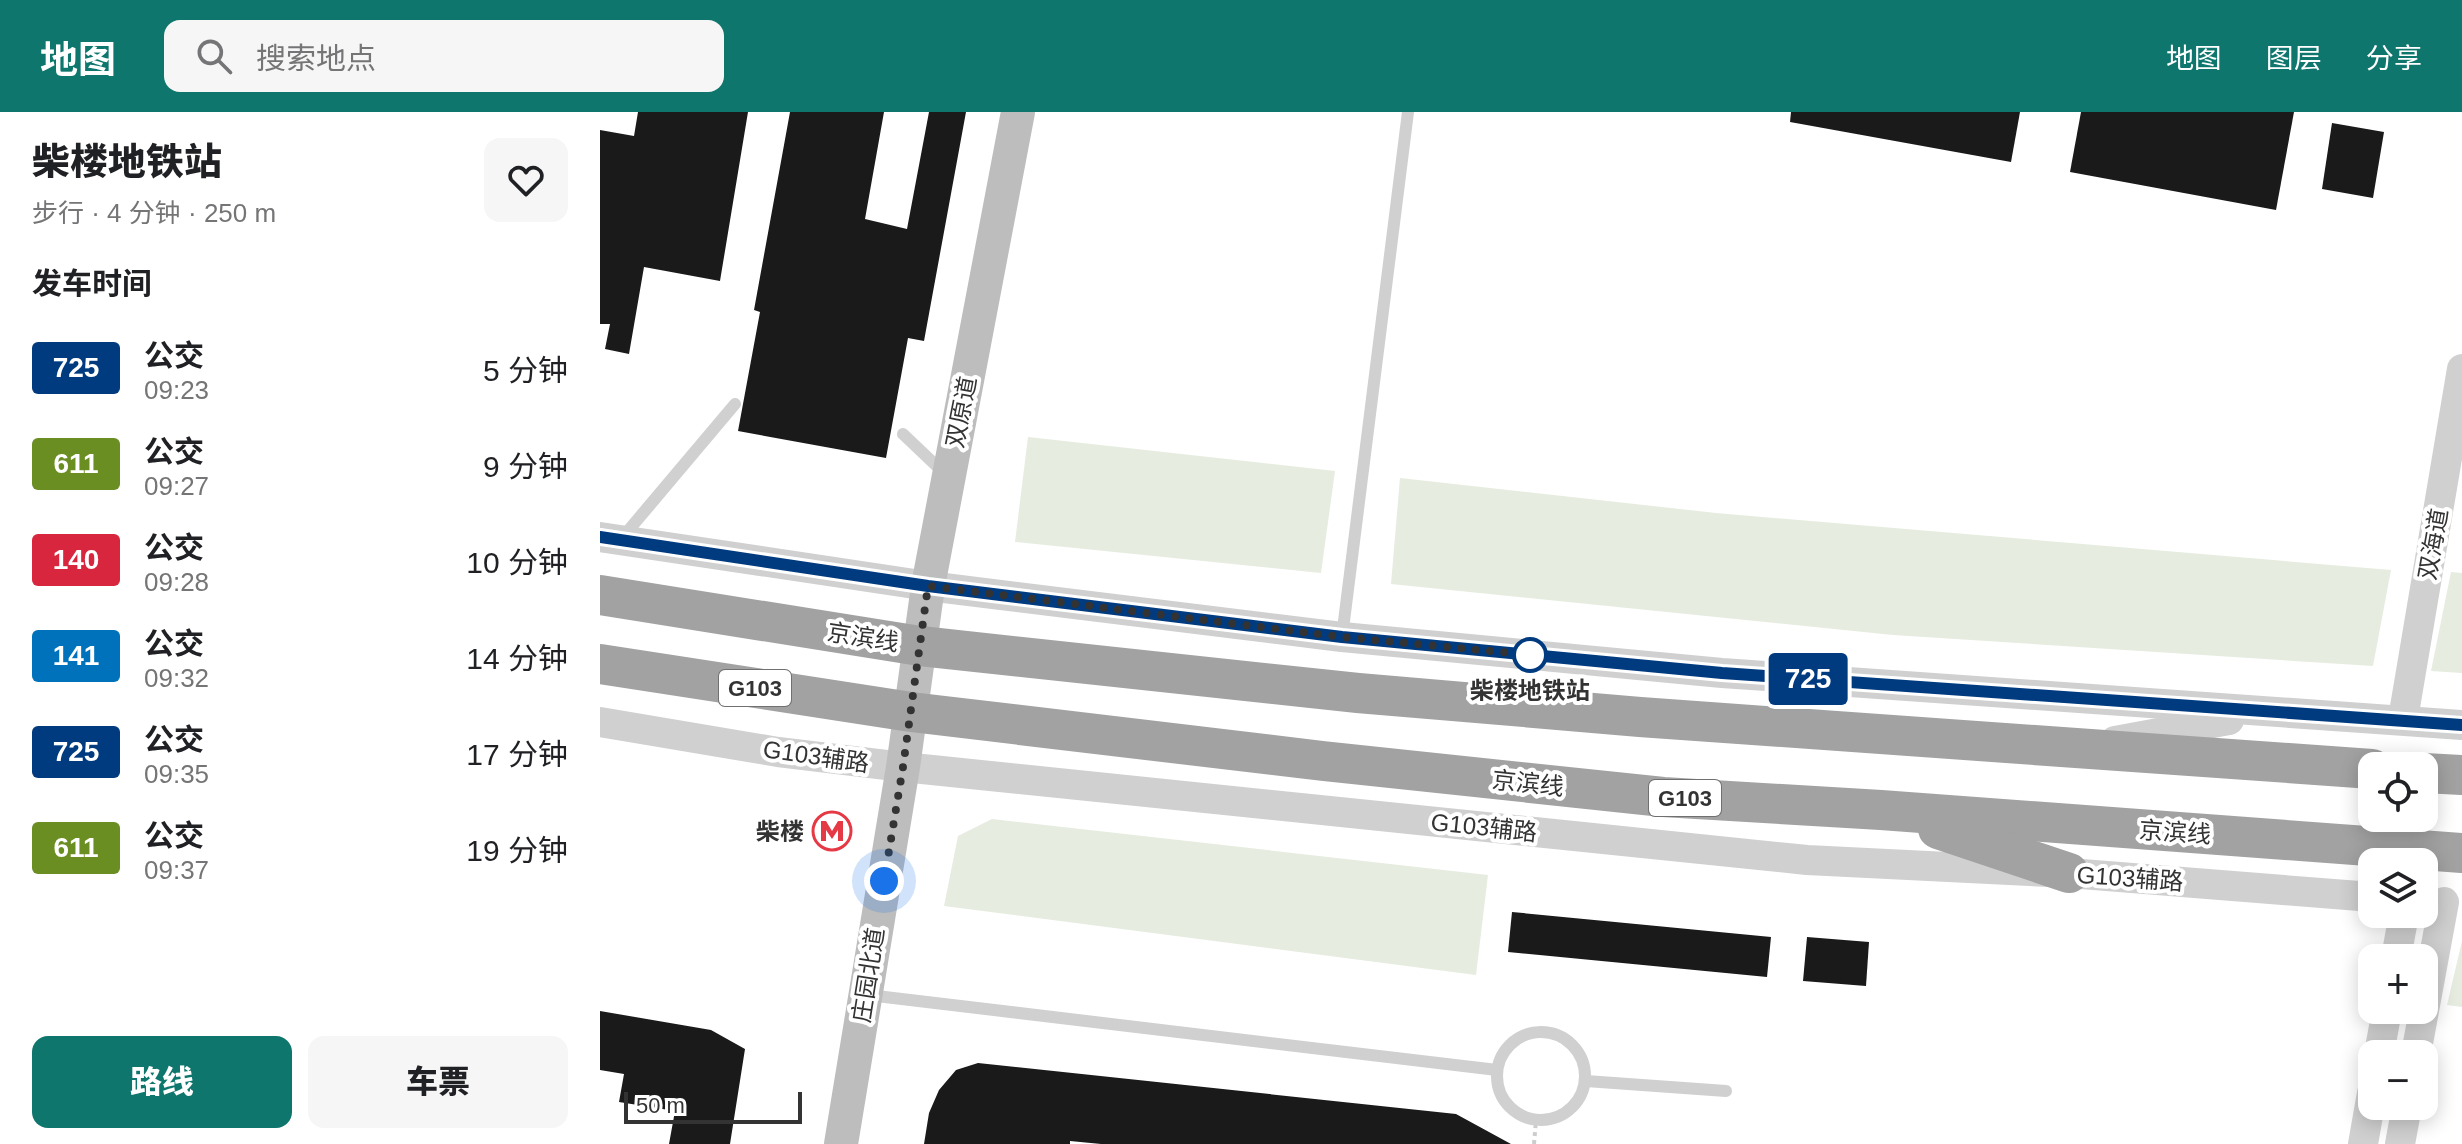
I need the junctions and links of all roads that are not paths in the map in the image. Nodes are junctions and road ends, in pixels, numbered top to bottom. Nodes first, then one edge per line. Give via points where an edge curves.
1 (1018, 112) edge
2 (1408, 112) edge
3 (2462, 369) edge
4 (735, 404) dead end
5 (903, 434) dead end
6 (949, 478) junction
7 (610, 539) edge
8 (928, 586) junction
9 (600, 595) edge
10 (1342, 637) junction
11 (920, 646) junction
12 (600, 664) edge
13 (911, 712) junction
14 (2274, 712) junction
15 (2403, 719) junction
16 (600, 722) edge
17 (2462, 725) edge
18 (2077, 748) junction
19 (903, 767) junction
20 (2358, 768) edge
21 (2438, 774) edge
22 (2462, 775) edge
23 (1881, 810) junction
24 (2462, 853) edge
25 (2069, 873) junction
26 (2358, 896) edge
27 (2443, 902) edge
28 (865, 995) junction
29 (2418, 1040) edge
30 (1497, 1070) junction
31 (1586, 1081) junction
32 (1726, 1091) dead end
33 (2367, 1120) edge
34 (2404, 1120) edge
35 (841, 1144) edge
36 (2363, 1144) edge
37 (2400, 1144) edge

1 - 6 main road, 双原道
2 - 10 lane
3 - 15 street, 双海道
4 - 7 lane
5 - 6 lane
6 - 8 main road, 双原道
7 - 8 street
8 - 10 street
8 - 11 main road, 双原道
9 - 11 highway, 京滨线
10 - 14 street via 1722,673
11 - 13 main road, 双原道
11 - 18 highway, 京滨线 via 1358,693
12 - 13 highway, 京滨线 / G103
13 - 19 main road, 庄园北道
13 - 23 highway, 京滨线 / G103 via 1663,797
14 - 15 street
14 - 18 street
15 - 17 street
16 - 19 street, G103辅路
18 - 20 highway, 京滨线
19 - 25 street, G103辅路 via 1807,860
19 - 28 main road, 庄园北道
21 - 22 highway
23 - 24 highway, 京滨线 / G103
23 - 25 highway
25 - 26 street, G103辅路
27 - 29 street
28 - 30 lane
28 - 35 main road, 庄园北道
30 - 31 lane via 1511,1043 1539,1031 1569,1040 1579,1051
30 - 31 lane via 1502,1098 1522,1116 1536,1120 1563,1115 1574,1106
31 - 32 lane
33 - 36 street
34 - 37 street

